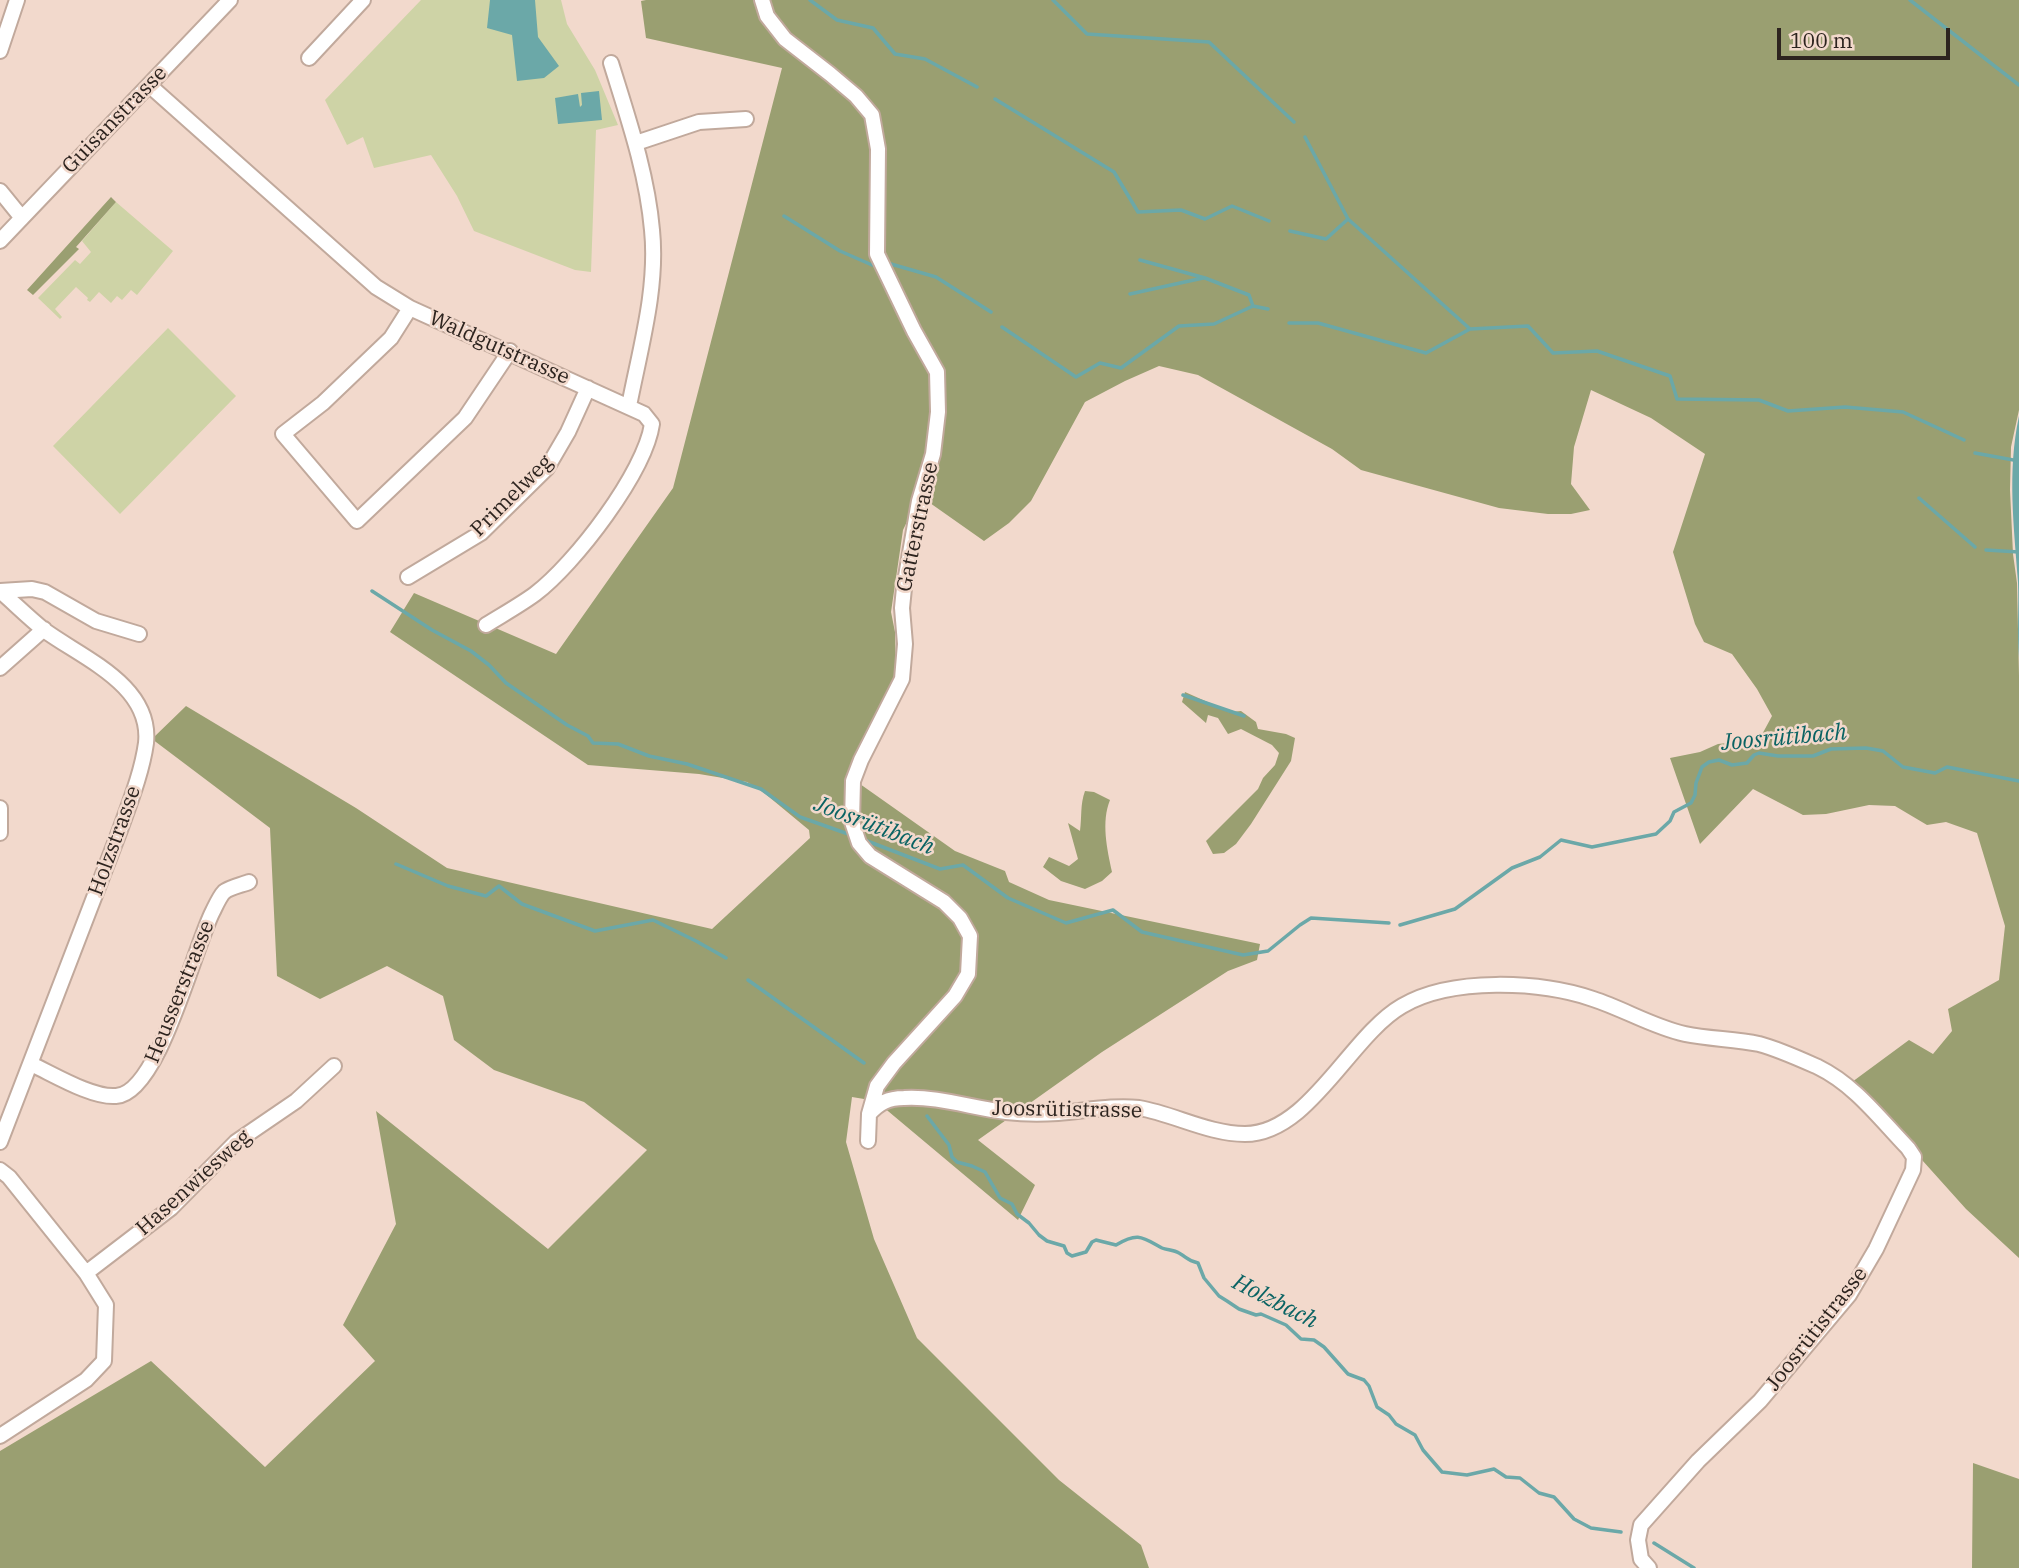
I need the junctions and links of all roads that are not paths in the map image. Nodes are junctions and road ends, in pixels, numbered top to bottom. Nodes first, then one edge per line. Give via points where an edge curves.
1 (17, 0) edge
2 (230, 0) edge
3 (363, 0) edge
4 (762, 0) edge
5 (0, 51) edge
6 (309, 58) dead end
7 (611, 63) dead end
8 (149, 85) junction
9 (746, 120) dead end
10 (636, 143) junction
11 (0, 191) edge
12 (22, 218) junction
13 (0, 241) edge
14 (410, 308) junction
15 (510, 351) junction
16 (588, 388) junction
17 (629, 406) junction
18 (408, 577) dead end
19 (0, 591) edge
20 (486, 625) dead end
21 (44, 629) junction
22 (139, 634) dead end
23 (0, 668) edge
24 (0, 808) edge
25 (0, 833) edge
26 (249, 882) dead end
27 (30, 1064) junction
28 (334, 1066) dead end
29 (869, 1114) junction
30 (868, 1141) dead end
31 (0, 1142) edge
32 (0, 1170) edge
33 (86, 1273) junction
34 (0, 1436) edge
35 (1649, 1568) edge

1 - 5 street
2 - 8 street, Guisanstrasse
3 - 6 street
4 - 29 street, Gatterstrasse via 785,40 856,96 872,115 878,149 877,254 937,372 933,454 919,501 904,588 902,679 853,781 852,822 870,856 944,902 960,918 970,936 968,974 955,996 877,1086
7 - 10 street
8 - 12 street, Guisanstrasse
8 - 14 street, Waldgutstrasse via 376,287
9 - 10 street via 699,122
10 - 17 street via 653,231 652,279
11 - 12 street
12 - 13 street, Guisanstrasse
14 - 15 street, Waldgutstrasse
14 - 15 street via 391,338 284,434 357,521 466,418
15 - 16 street, Waldgutstrasse
16 - 17 street, Waldgutstrasse
16 - 18 street, Primelweg via 547,468 481,533
17 - 20 street, Waldgutstrasse via 652,424 649,441 590,539 536,593
19 - 21 street, Holzstrasse
19 - 22 street via 46,592 96,621
21 - 23 street
21 - 27 street, Holzstrasse via 133,696 143,715 146,741 120,830
24 - 25 street
26 - 27 street, Heusserstrasse via 223,892 169,1026 135,1088 112,1097
27 - 31 street, Holzstrasse
28 - 33 street, Hasenwiesweg via 296,1101 236,1142 171,1208
29 - 30 street, Gatterstrasse
29 - 35 street, Joosrütistrasse via 887,1100 905,1098 1007,1112 1138,1108 1223,1132 1264,1132 1295,1113 1380,1021 1403,1005 1428,994 1495,985 1565,992 1684,1033 1762,1045 1819,1067 1856,1092 1908,1148 1914,1157 1913,1170 1849,1296 1760,1401 1641,1525 1641,1559
32 - 33 street
33 - 34 street via 106,1305 104,1362 86,1380

